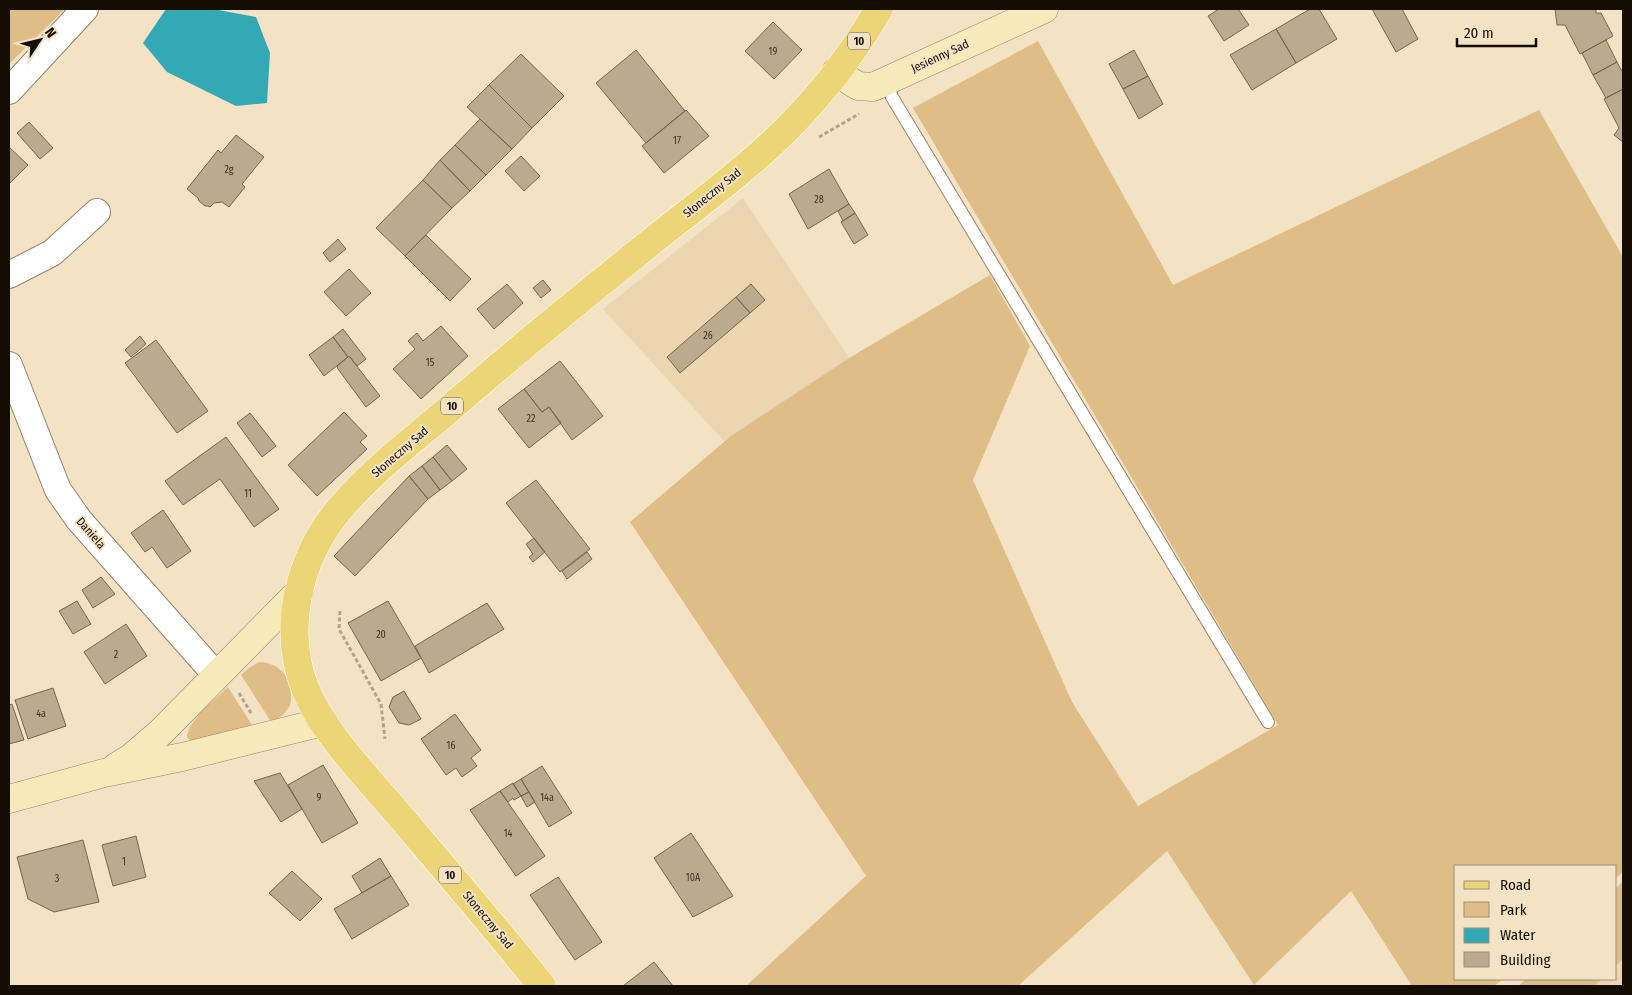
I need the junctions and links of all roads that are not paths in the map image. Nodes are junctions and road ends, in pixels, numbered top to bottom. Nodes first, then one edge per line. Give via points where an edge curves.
1 (85, 9) edge
2 (879, 9) edge
3 (1044, 9) edge
4 (836, 72) junction
5 (886, 81) junction
6 (9, 91) edge
7 (97, 212) dead end
8 (9, 275) edge
9 (9, 365) edge
10 (299, 592) junction
11 (226, 682) junction
12 (323, 722) junction
13 (1268, 722) dead end
14 (104, 773) junction
15 (9, 799) edge
16 (542, 986) edge

1 - 6 street
2 - 4 main road, Słoneczny Sad / 10
3 - 5 street, Jesienny Sad
4 - 5 street, Jesienny Sad via 858,86 873,87
4 - 10 main road, Słoneczny Sad / 10 via 800,115 756,158 527,343 375,473 326,527
5 - 13 lane via 892,97
7 - 8 street via 52,253
9 - 11 street, Daniela via 58,490 79,520
10 - 11 street
10 - 12 main road, Słoneczny Sad / 10 via 296,654 304,686
11 - 14 street via 143,748
12 - 14 street
12 - 16 main road, Słoneczny Sad / 10
14 - 15 street

